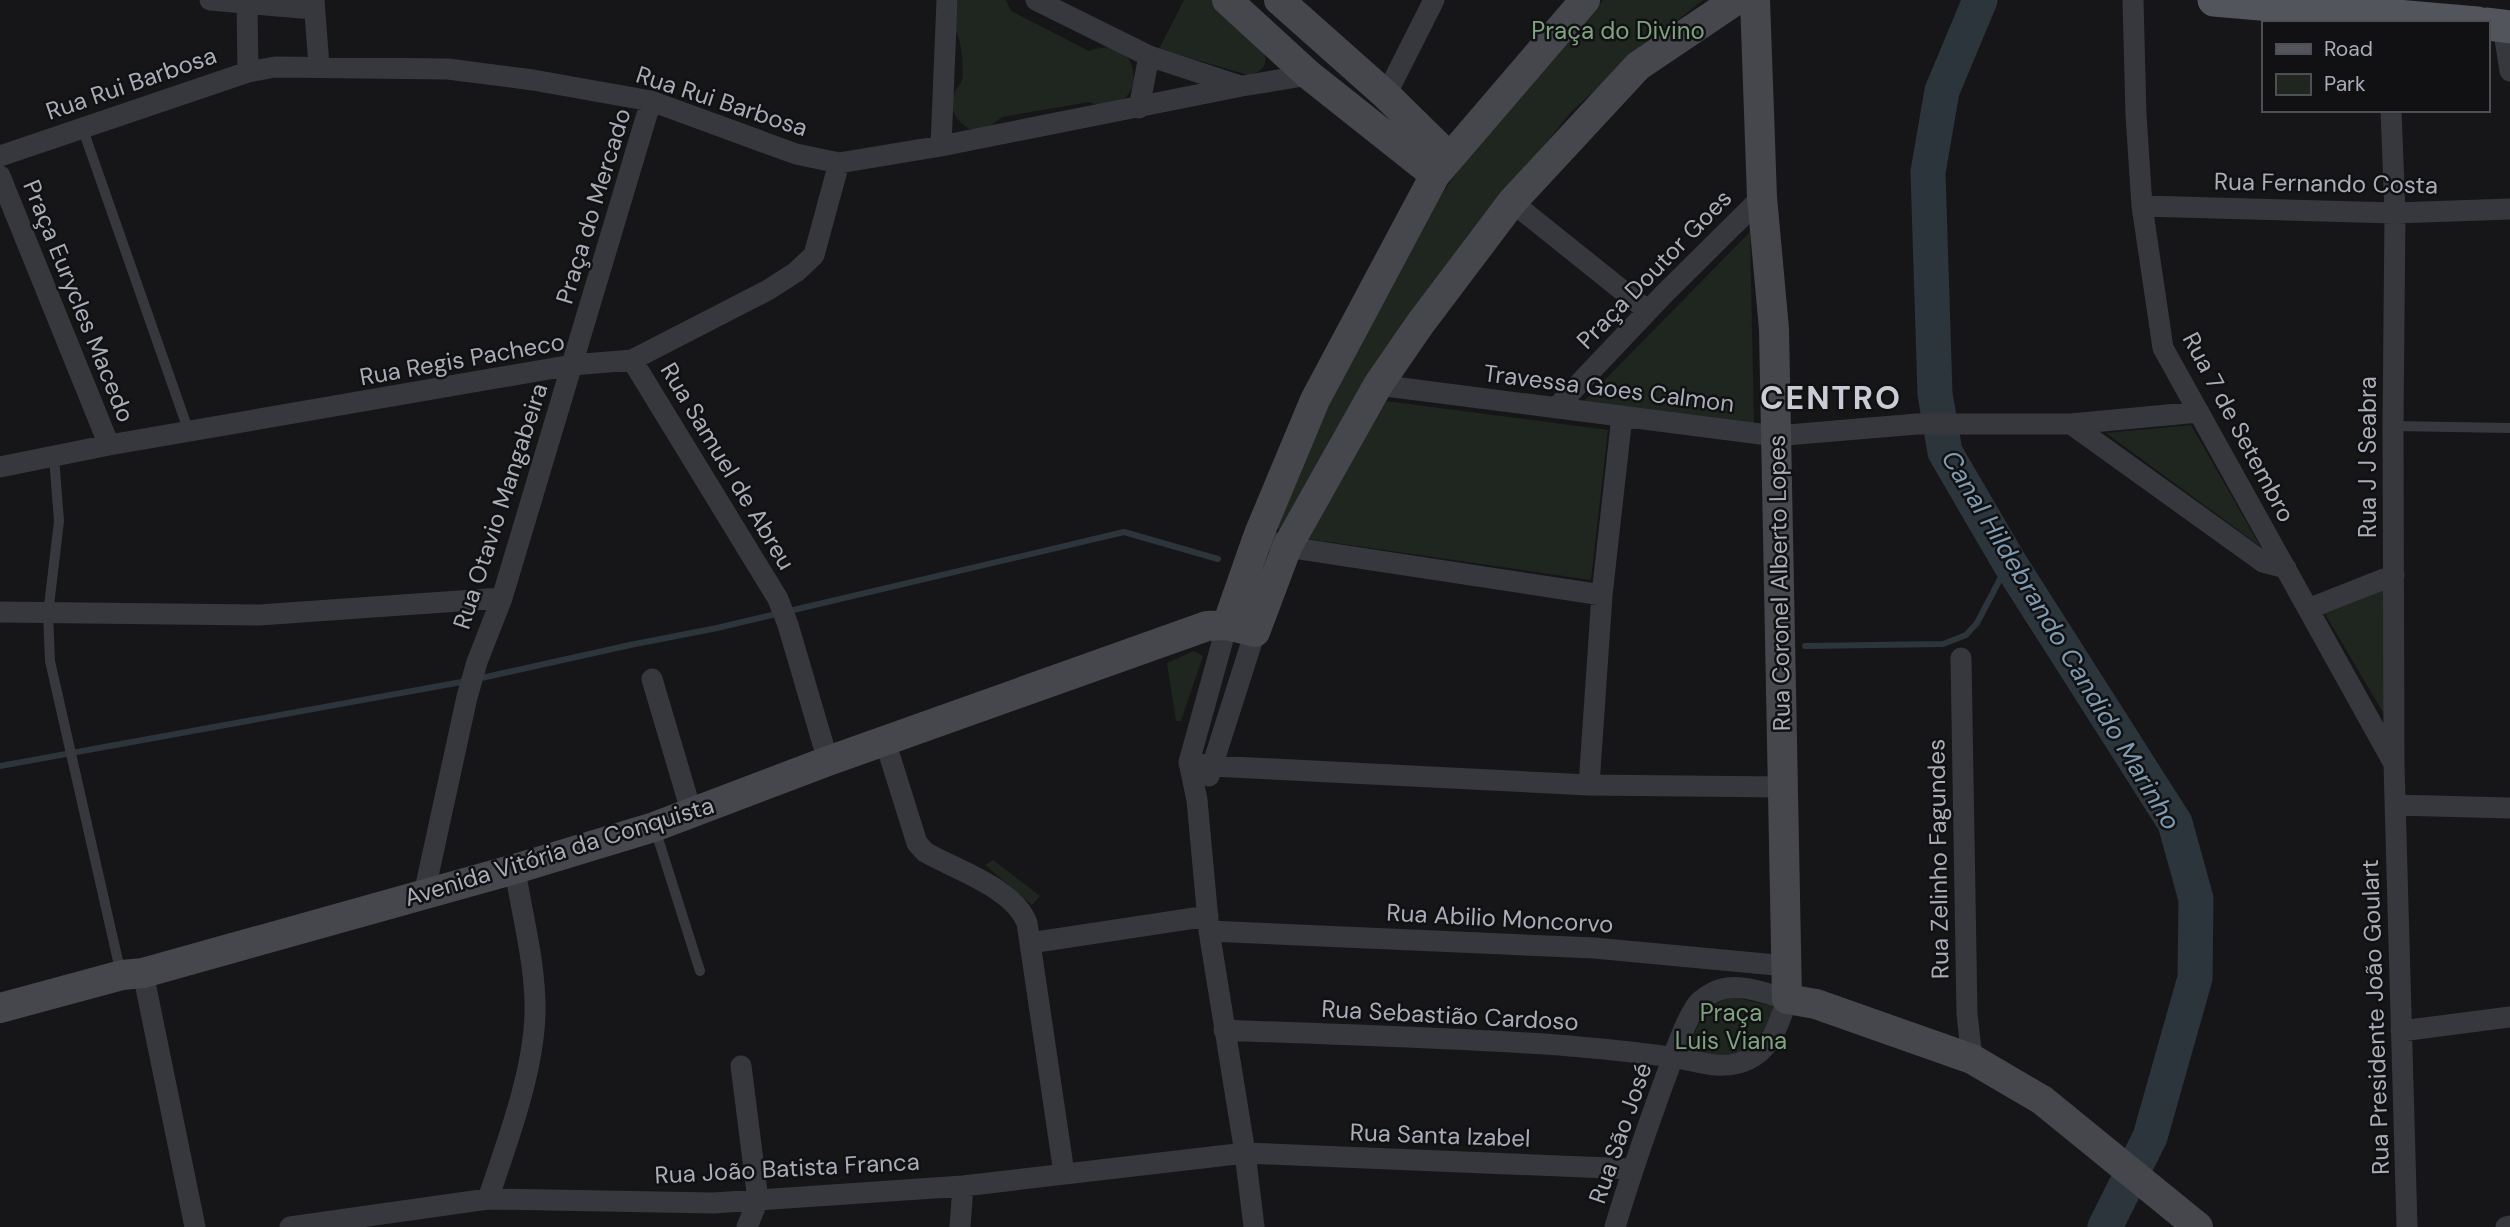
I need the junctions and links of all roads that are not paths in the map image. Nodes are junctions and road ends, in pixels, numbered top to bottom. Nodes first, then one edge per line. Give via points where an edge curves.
1 (210, 0) edge
2 (947, 0) edge
3 (1036, 0) edge
4 (1227, 0) edge
5 (1279, 0) edge
6 (1434, 0) edge
7 (1585, 0) edge
8 (1736, 0) edge
9 (1755, 0) edge
10 (2133, 0) edge
11 (2214, 0) edge
12 (247, 3) junction
13 (314, 4) edge
14 (2394, 13) edge
15 (2461, 21) edge
16 (2494, 25) edge
17 (1149, 56) junction
18 (319, 66) junction
19 (2510, 71) edge
20 (248, 72) junction
21 (1309, 75) junction
22 (1242, 86) junction
23 (1386, 95) junction
24 (651, 101) junction
25 (1139, 108) junction
26 (2391, 112) edge
27 (82, 127) junction
28 (941, 146) junction
29 (0, 156) edge
30 (839, 163) junction
31 (1442, 166) junction
32 (0, 176) edge
33 (1762, 197) junction
34 (1512, 202) junction
35 (2142, 206) junction
36 (2510, 209) edge
37 (2395, 213) junction
38 (1648, 311) junction
39 (632, 360) junction
40 (572, 365) junction
41 (1378, 385) junction
42 (1556, 408) junction
43 (2199, 412) junction
44 (1622, 416) junction
45 (2071, 424) junction
46 (2393, 426) junction
47 (2510, 428) edge
48 (189, 432) junction
49 (1776, 436) junction
50 (109, 445) junction
51 (54, 457) junction
52 (0, 467) edge
53 (1259, 534) junction
54 (1287, 547) junction
55 (2286, 568) junction
56 (2394, 575) junction
57 (1602, 595) junction
58 (502, 598) junction
59 (2308, 608) junction
60 (0, 612) edge
61 (48, 614) junction
62 (1241, 629) junction
63 (1961, 658) dead end
64 (652, 679) dead end
65 (885, 741) junction
66 (828, 761) junction
67 (1189, 762) junction
68 (2394, 764) junction
69 (1213, 766) junction
70 (1588, 785) junction
71 (1784, 787) junction
72 (1197, 800) junction
73 (2395, 805) junction
74 (2510, 808) edge
75 (692, 814) junction
76 (654, 827) junction
77 (515, 869) junction
78 (424, 894) junction
79 (1208, 924) junction
80 (1030, 943) junction
81 (1787, 966) junction
82 (699, 971) dead end
83 (132, 974) junction
84 (1787, 999) junction
85 (0, 1008) edge
86 (2510, 1017) edge
87 (1224, 1030) junction
88 (2401, 1031) junction
89 (1674, 1057) junction
90 (1972, 1059) junction
91 (741, 1066) dead end
92 (1245, 1153) junction
93 (1632, 1169) junction
94 (1064, 1172) junction
95 (963, 1186) junction
96 (488, 1199) junction
97 (758, 1200) junction
98 (195, 1227) edge
99 (290, 1227) edge
100 (747, 1227) edge
101 (960, 1227) edge
102 (1254, 1227) edge
103 (1615, 1227) edge
104 (2198, 1227) edge
105 (2407, 1227) edge

1 - 12 street
2 - 28 street
3 - 17 street
4 - 21 main road
5 - 23 main road
6 - 23 street
7 - 31 main road
8 - 34 main road via 1638,66
9 - 33 main road, Rua Coronel Alberto Lopes
10 - 35 street, Rua 7 de Setembro
11 - 14 main road
12 - 13 street
12 - 20 street
13 - 18 street
14 - 15 main road
16 - 19 street
17 - 22 street
17 - 25 street
18 - 20 street, Rua Rui Barbosa
18 - 24 street, Rua Rui Barbosa via 448,69
20 - 27 street, Rua Rui Barbosa
21 - 22 street, Rua Rui Barbosa
21 - 31 main road
22 - 25 street, Rua Rui Barbosa
23 - 31 main road
24 - 30 street, Rua Rui Barbosa via 796,154
24 - 40 street, Praça do Mercado
25 - 28 street, Rua Rui Barbosa
26 - 37 street, Rua J J Seabra
27 - 29 street, Rua Rui Barbosa
27 - 48 lane
28 - 30 street, Rua Rui Barbosa
30 - 39 street, Rua Regis Pacheco via 814,255 768,290
31 - 53 main road via 1315,400
32 - 50 street, Praça Eurycles Macedo
33 - 38 street, Praça Doutor Goes
33 - 49 main road, Rua Coronel Alberto Lopes via 1774,329
34 - 38 street
34 - 41 main road
35 - 37 street, Rua Fernando Costa
35 - 43 street, Rua 7 de Setembro via 2163,348
36 - 37 street, Rua Fernando Costa
37 - 46 street, Rua J J Seabra
38 - 42 street, Praça Doutor Goes
39 - 40 street, Rua Regis Pacheco
39 - 66 street, Rua Samuel de Abreu via 778,599
40 - 48 street, Rua Regis Pacheco
40 - 58 street, Rua Otavio Mangabeira
41 - 42 street, Travessa Goes Calmon
41 - 54 main road
42 - 44 street, Travessa Goes Calmon
43 - 45 street, Travessa Goes Calmon
43 - 55 street, Rua 7 de Setembro
44 - 49 street, Travessa Goes Calmon
44 - 57 street
45 - 49 street, Travessa Goes Calmon via 1917,424
45 - 55 street via 2263,562
46 - 47 lane
46 - 56 street, Rua J J Seabra
48 - 50 street, Rua Regis Pacheco
49 - 71 main road, Rua Coronel Alberto Lopes
50 - 51 street, Rua Regis Pacheco
51 - 52 street, Rua Regis Pacheco
51 - 61 lane via 59,521
53 - 54 street
53 - 62 main road
54 - 57 street
54 - 62 main road
55 - 59 street, Rua 7 de Setembro
56 - 59 street
56 - 68 street, Rua J J Seabra
57 - 70 street
58 - 61 street via 259,615
58 - 78 street, Rua Otavio Mangabeira via 467,697
59 - 68 street, Rua 7 de Setembro
60 - 61 street
61 - 83 lane via 50,661 67,741
62 - 65 main road, Avenida Vitória da Conquista via 1207,626
62 - 67 street
62 - 69 street
63 - 90 street, Rua Zelinho Fagundes via 1967,1014
64 - 75 street
65 - 66 main road, Avenida Vitória da Conquista
65 - 80 street via 918,843 925,852 1013,902 1022,912
66 - 75 main road, Avenida Vitória da Conquista
67 - 69 street
67 - 72 street
68 - 73 street, Rua J J Seabra
69 - 70 street
69 - 72 street
70 - 71 street
71 - 81 main road, Rua Coronel Alberto Lopes
72 - 79 street
73 - 74 street
73 - 88 street, Rua Presidente João Goulart
75 - 76 main road, Avenida Vitória da Conquista
76 - 77 main road, Avenida Vitória da Conquista
76 - 82 lane
77 - 78 main road, Avenida Vitória da Conquista
77 - 96 street via 536,1013 521,1097
78 - 83 main road, Avenida Vitória da Conquista
79 - 80 street, Rua Abilio Moncorvo
79 - 81 street, Rua Abilio Moncorvo via 1594,948
79 - 87 street
80 - 94 street
81 - 84 main road, Rua Coronel Alberto Lopes
83 - 85 main road, Avenida Vitória da Conquista
83 - 98 street
84 - 89 street via 1776,1031 1753,1058 1718,1065
84 - 89 street, Rua São José via 1747,988 1717,990 1693,1009
84 - 90 main road via 1816,1004
86 - 88 street
87 - 89 street, Rua Sebastião Cardoso via 1571,1046
87 - 92 street
88 - 105 street, Rua Presidente João Goulart
89 - 93 street, Rua São José
90 - 104 main road via 2042,1100
91 - 97 street
92 - 93 street, Rua Santa Izabel
92 - 94 street, Rua João Batista Franca
92 - 102 street
93 - 103 street, Rua São José
94 - 95 street, Rua João Batista Franca
95 - 97 street, Rua João Batista Franca
95 - 101 street
96 - 97 street, Rua João Batista Franca
96 - 99 street, Rua João Batista Franca
97 - 100 street

